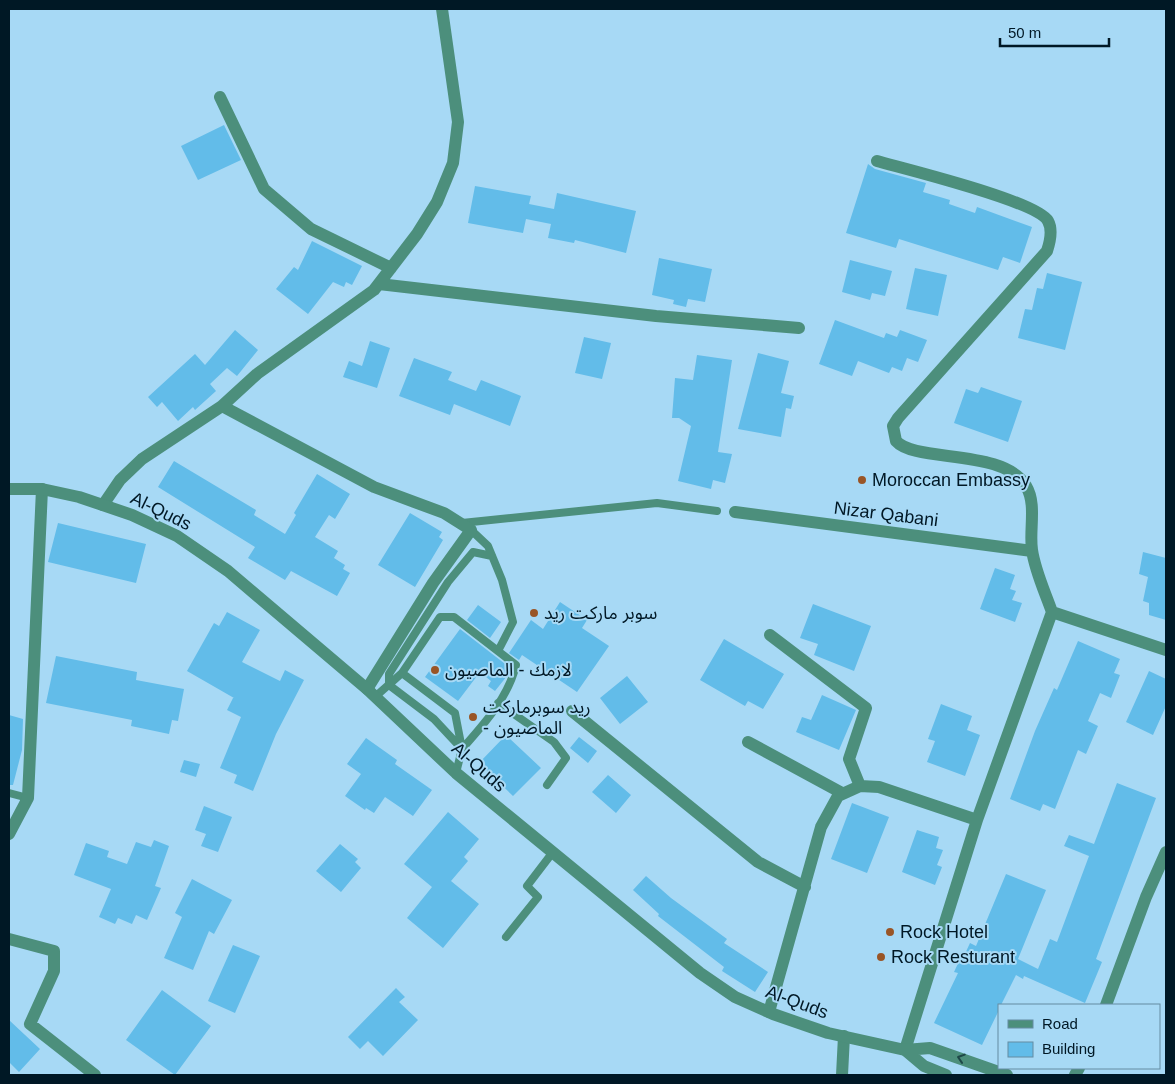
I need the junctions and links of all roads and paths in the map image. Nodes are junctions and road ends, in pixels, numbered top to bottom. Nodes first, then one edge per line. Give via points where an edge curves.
1 (442, 9) edge
2 (220, 97) dead end
3 (877, 161) dead end
4 (391, 268) junction
5 (379, 284) junction
6 (799, 328) dead end
7 (222, 406) junction
8 (9, 489) edge
9 (42, 489) junction
10 (103, 505) junction
11 (717, 512) dead end
12 (735, 512) dead end
13 (460, 524) junction
14 (471, 530) junction
15 (1032, 550) junction
16 (492, 556) junction
17 (431, 612) junction
18 (1052, 612) junction
19 (440, 617) junction
20 (770, 635) dead end
21 (1166, 650) edge
22 (498, 651) junction
23 (402, 673) junction
24 (388, 685) junction
25 (372, 692) junction
26 (498, 703) junction
27 (572, 711) dead end
28 (748, 742) dead end
29 (462, 749) junction
30 (456, 773) junction
31 (547, 785) dead end
32 (860, 786) junction
33 (9, 793) edge
34 (842, 793) junction
35 (28, 798) junction
36 (977, 820) junction
37 (9, 834) edge
38 (552, 852) junction
39 (1166, 852) edge
40 (804, 887) junction
41 (506, 937) dead end
42 (9, 939) edge
43 (1106, 1004) edge
44 (769, 1012) junction
45 (844, 1036) junction
46 (905, 1050) junction
47 (95, 1075) edge
48 (842, 1075) edge
49 (946, 1075) edge
50 (1007, 1075) edge

1 - 4 street via 458,122 453,163 437,202 418,234
2 - 4 street via 264,188 311,230
3 - 15 street via 983,191 1035,210 1047,220 1050,229 1047,251 893,426 896,441 906,448 973,459 999,466 1016,475 1026,485 1031,500
4 - 5 street
5 - 6 street via 636,314
5 - 7 street via 257,374
7 - 10 street via 142,459 120,480
7 - 13 street via 374,487 444,513
8 - 9 street, Al-Quds
9 - 10 street, Al-Quds
9 - 35 street
10 - 25 street, Al-Quds via 132,515 184,541 228,571
11 - 13 lane via 657,503
12 - 15 street, Nizar Qabani
13 - 14 street
14 - 16 lane via 488,546
14 - 25 street via 433,583
15 - 18 street
16 - 17 lane via 474,552 448,582
16 - 22 lane via 513,622
17 - 19 lane
17 - 24 lane via 389,674
18 - 21 street
18 - 36 street
19 - 22 lane via 454,617
19 - 23 lane
20 - 32 street via 866,708 849,759
22 - 26 lane via 516,665
23 - 24 lane
23 - 29 lane via 455,713
24 - 25 lane
24 - 29 lane via 434,719
25 - 30 street, Al-Quds
26 - 29 lane
26 - 31 lane via 554,742 566,758
27 - 40 street via 758,862
28 - 34 street
29 - 30 lane
30 - 38 street, Al-Quds
32 - 34 street
32 - 36 street via 879,787
33 - 35 lane
34 - 40 street via 831,805 821,827
35 - 37 street
36 - 46 street
38 - 41 lane via 527,886 538,897
38 - 44 street, Al-Quds via 700,973 735,997
39 - 43 street
40 - 44 street
42 - 47 street via 54,951 54,971 30,1024
44 - 45 street, Al-Quds
45 - 46 street, Al-Quds
45 - 48 street
46 - 49 street, Al-Quds via 924,1066
50 -> 46 street, Al-Quds via 930,1048

